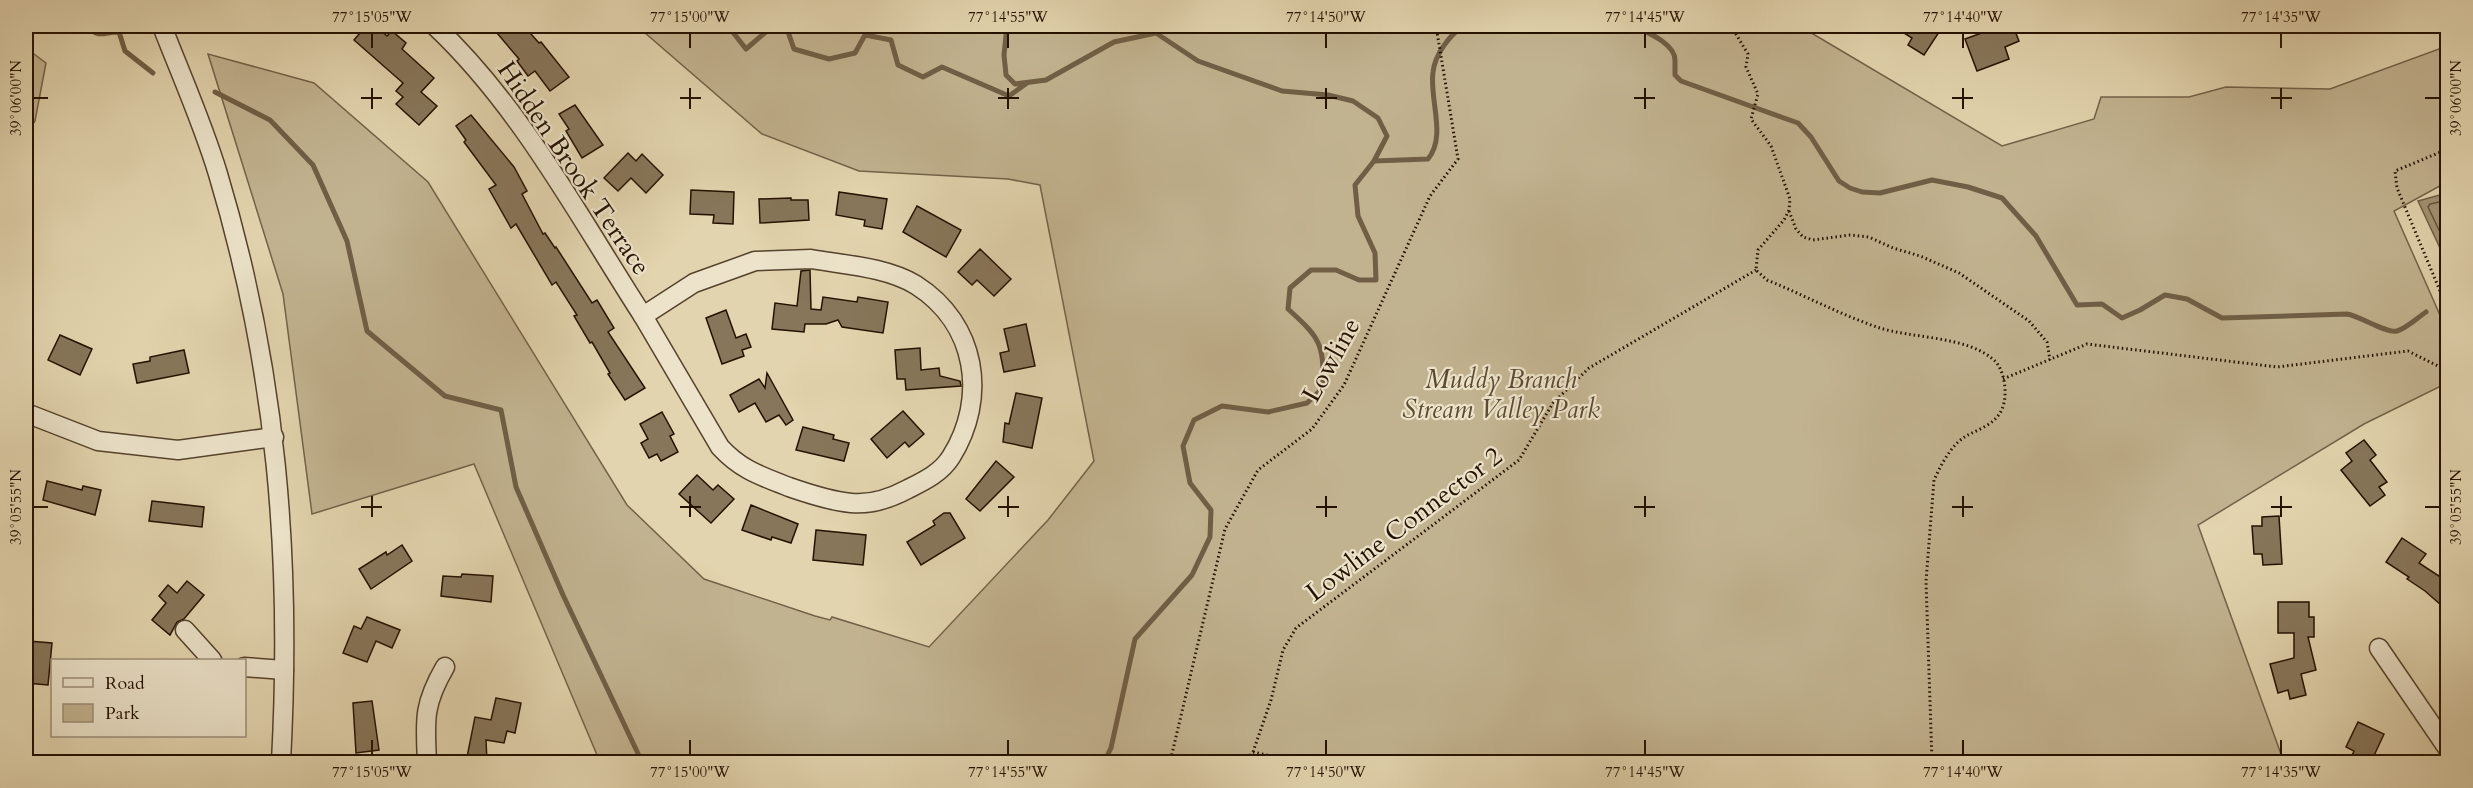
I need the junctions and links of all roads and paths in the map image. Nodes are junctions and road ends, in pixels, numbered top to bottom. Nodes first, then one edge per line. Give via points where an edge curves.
1 (162, 26) edge
2 (435, 26) edge
3 (1436, 26) edge
4 (1731, 26) edge
5 (2448, 148) edge
6 (1789, 210) junction
7 (1756, 270) junction
8 (2448, 310) edge
9 (643, 316) junction
10 (2050, 360) junction
11 (2448, 371) edge
12 (2004, 379) junction
13 (26, 413) edge
14 (274, 437) junction
15 (185, 630) dead end
16 (2379, 648) dead end
17 (211, 659) edge
18 (246, 667) edge
19 (445, 667) dead end
20 (284, 670) junction
21 (2448, 749) edge
22 (1253, 752) junction
23 (280, 762) edge
24 (427, 762) edge
25 (1167, 762) edge
26 (1244, 762) edge
27 (1298, 762) edge
28 (1932, 762) edge

1 - 14 street via 207,141 234,232
2 - 9 street, Hidden Brook Terrace via 528,136
3 - 25 path, Lowline via 1458,159 1430,196 1344,385 1312,429 1258,470 1225,529
4 - 6 path via 1748,54 1746,67 1758,94 1751,119 1771,146 1790,199
5 - 8 path via 2395,171 2397,188
6 - 7 path via 1758,250
6 - 10 path via 1803,237 1869,237 1959,273 2029,321 2047,342
7 - 12 path via 1767,280 1879,328 1935,338 1986,355 1996,363
7 - 22 path, Lowline Connector 2 via 1590,368 1553,403 1519,460 1296,628 1283,650
9 - 9 street, Hidden Brook Terrace via 720,447 734,462 813,496 853,504 891,498 933,476 951,458 969,417 973,368 966,343 937,301 916,285 891,274 811,259 755,261 694,283
10 - 11 path via 2087,344 2277,367 2408,351
10 - 12 path
12 - 28 path via 2004,401 1998,416 1959,442 1934,480 1926,581
13 - 14 street via 98,441 178,450
14 - 20 street via 284,574
15 - 17 street
16 - 21 street
18 - 20 street
19 - 24 street via 433,688 424,719
20 - 23 street
22 - 26 path, Lowline Connector 2
22 - 27 path

